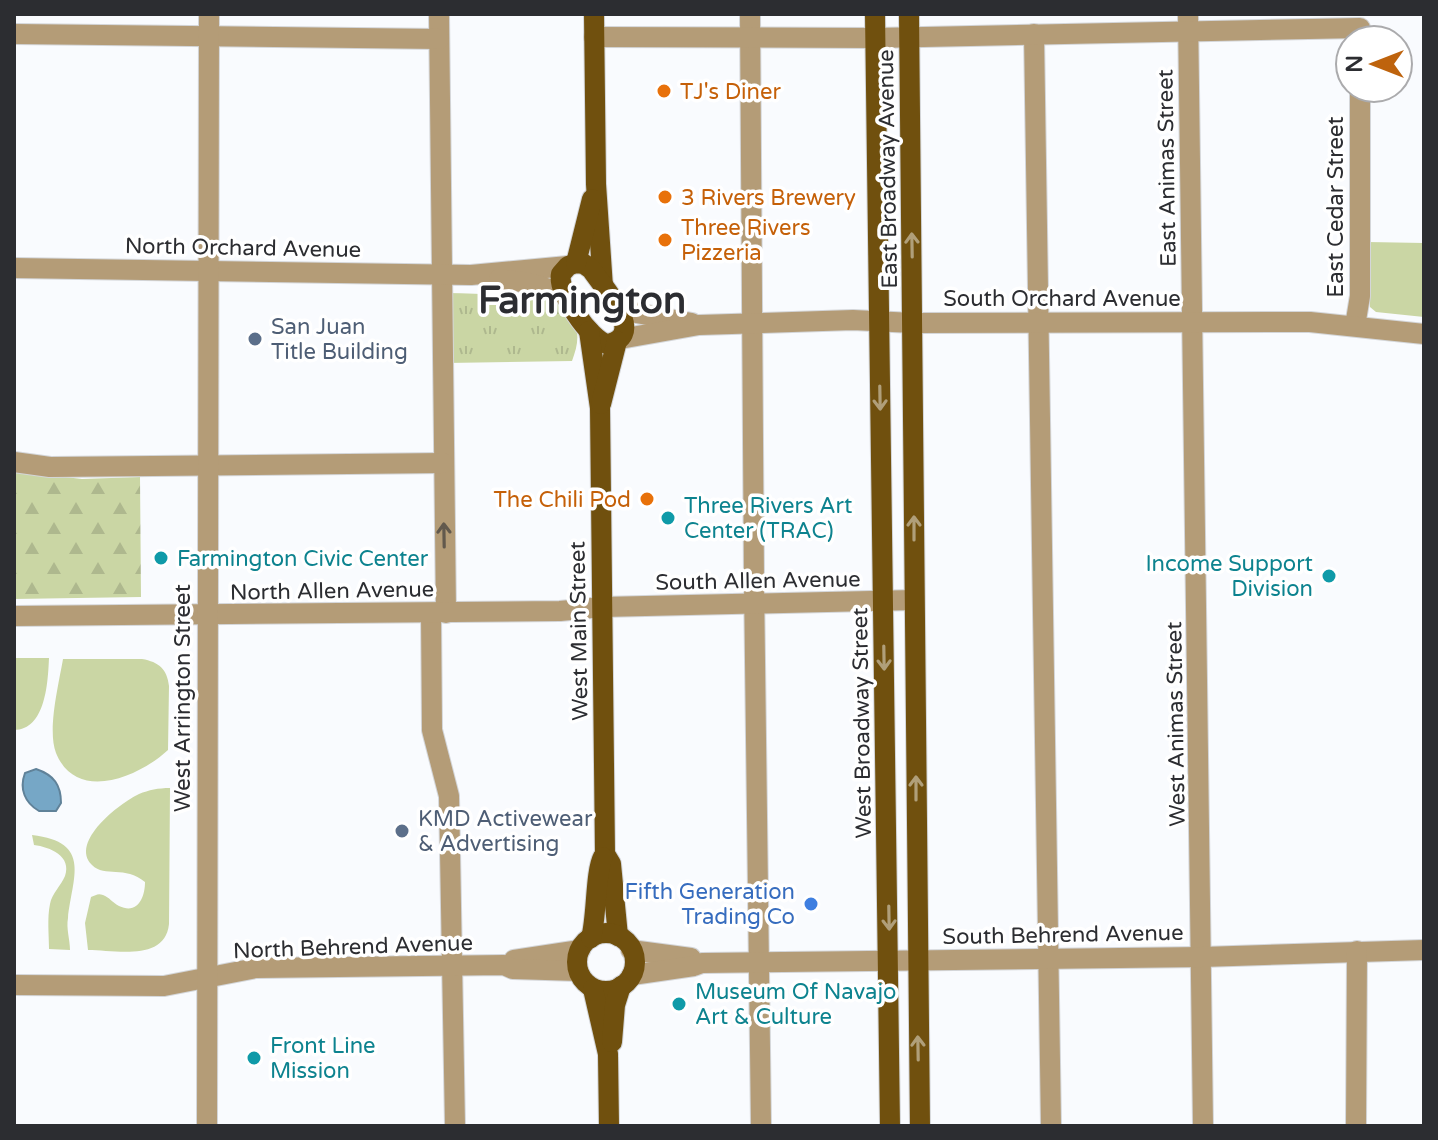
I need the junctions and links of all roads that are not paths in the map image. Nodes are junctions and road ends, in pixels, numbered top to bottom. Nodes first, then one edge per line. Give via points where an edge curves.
1 (209, 14) edge
2 (439, 14) edge
3 (594, 14) edge
4 (750, 14) edge
5 (875, 14) edge
6 (909, 14) edge
7 (1188, 22) edge
8 (1334, 26) edge
9 (14, 34) edge
10 (1034, 34) junction
11 (209, 37) junction
12 (594, 37) junction
13 (750, 37) junction
14 (876, 38) junction
15 (909, 38) junction
16 (439, 39) junction
17 (1360, 104) edge
18 (596, 184) junction
19 (572, 264) junction
20 (14, 268) edge
21 (208, 270) junction
22 (440, 275) junction
23 (471, 275) junction
24 (603, 287) junction
25 (564, 293) junction
26 (619, 310) junction
27 (879, 320) junction
28 (1192, 321) junction
29 (752, 322) junction
30 (1040, 322) junction
31 (913, 323) junction
32 (699, 325) junction
33 (1355, 326) junction
34 (589, 331) junction
35 (1424, 334) edge
36 (619, 340) junction
37 (600, 408) junction
38 (14, 462) edge
39 (443, 463) junction
40 (207, 465) junction
41 (914, 600) junction
42 (883, 602) junction
43 (754, 604) junction
44 (602, 607) junction
45 (438, 613) junction
46 (206, 615) junction
47 (14, 616) edge
48 (605, 854) junction
49 (625, 943) junction
50 (585, 944) junction
51 (1424, 950) edge
52 (1357, 951) junction
53 (1202, 957) junction
54 (1050, 959) junction
55 (889, 960) junction
56 (917, 960) junction
57 (759, 962) junction
58 (702, 963) junction
59 (452, 965) junction
60 (504, 965) junction
61 (578, 971) junction
62 (207, 977) junction
63 (626, 981) junction
64 (14, 985) edge
65 (593, 989) junction
66 (608, 1054) junction
67 (207, 1126) edge
68 (455, 1126) edge
69 (609, 1126) edge
70 (761, 1126) edge
71 (890, 1126) edge
72 (920, 1126) edge
73 (1051, 1126) edge
74 (1203, 1126) edge
75 (1356, 1126) edge

1 - 11 street, West Arrington Street
2 - 16 street
3 - 12 main road
4 - 13 street
5 - 14 main road, East Broadway Avenue
6 - 15 main road, East Broadway Avenue
7 - 8 street
7 - 10 street
7 - 28 street, East Animas Street
9 - 11 street
10 - 15 street
10 - 30 street
11 - 16 street
11 - 21 street, West Arrington Street
12 - 13 street
12 - 18 main road
13 - 14 street
13 - 29 street
14 - 15 street
14 - 27 main road, East Broadway Avenue
31 -> 15 main road, East Broadway Avenue
16 - 22 street
17 - 33 street, East Cedar Street via 1360,296
18 - 19 main road
18 - 24 main road
19 - 23 street, North Orchard Avenue
19 - 24 main road via 591,269
19 - 25 main road via 559,281
20 - 21 street, North Orchard Avenue
21 - 22 street, North Orchard Avenue
21 - 40 street, West Arrington Street
22 - 23 street, North Orchard Avenue
22 - 39 street
23 - 25 street, North Orchard Avenue
24 - 26 main road
25 - 34 main road
26 - 32 street, South Orchard Avenue
26 - 36 main road, West Main Street via 626,326
27 - 29 street, South Orchard Avenue
27 - 31 street, South Orchard Avenue
27 -> 42 main road, West Broadway Street
28 - 30 street, South Orchard Avenue
28 - 33 street, South Orchard Avenue
28 - 53 street, West Animas Street
29 - 32 street, South Orchard Avenue
29 - 43 street
30 - 31 street, South Orchard Avenue
30 - 54 street
41 -> 31 main road
32 - 36 street, South Orchard Avenue
33 - 35 street, South Orchard Avenue
34 - 36 main road via 600,342
34 - 37 main road, West Main Street
36 - 37 main road, West Main Street
37 - 44 main road, West Main Street
38 - 40 street via 50,467
39 - 40 street
45 -> 39 street
40 - 46 street, West Arrington Street
41 - 42 street, South Allen Avenue
56 -> 41 main road
42 - 43 street, South Allen Avenue
42 -> 55 main road, West Broadway Street
43 - 44 street, South Allen Avenue
43 - 57 street
44 - 45 street, North Allen Avenue
44 - 48 main road, West Main Street
45 - 46 street, North Allen Avenue
45 - 59 street via 432,730 449,796
46 - 47 street, North Allen Avenue
46 - 62 street, West Arrington Street
48 - 49 main road, West Main Street
48 - 50 main road, West Main Street
49 - 50 main road via 604,933
49 - 58 street, South Behrend Avenue
49 - 63 main road via 634,966
50 - 60 street, North Behrend Avenue
50 - 61 main road via 577,957
51 - 52 street, South Behrend Avenue
52 - 53 street, South Behrend Avenue
52 - 75 street
53 - 54 street, South Behrend Avenue
53 - 74 street, West Animas Street
54 - 56 street, South Behrend Avenue
54 - 73 street
55 - 56 street, South Behrend Avenue
55 - 57 street, South Behrend Avenue
55 - 71 main road, West Broadway Street
72 -> 56 main road
57 - 58 street, South Behrend Avenue
57 - 70 street
58 - 63 street, South Behrend Avenue
59 - 60 street, North Behrend Avenue
59 - 62 street, North Behrend Avenue via 256,968
59 - 68 street
60 - 61 street, North Behrend Avenue
61 - 65 main road
62 - 64 street, North Behrend Avenue via 144,987
62 - 67 street, West Arrington Street
63 - 65 main road via 607,991
63 - 66 main road via 615,1005
65 - 66 main road
66 - 69 main road

